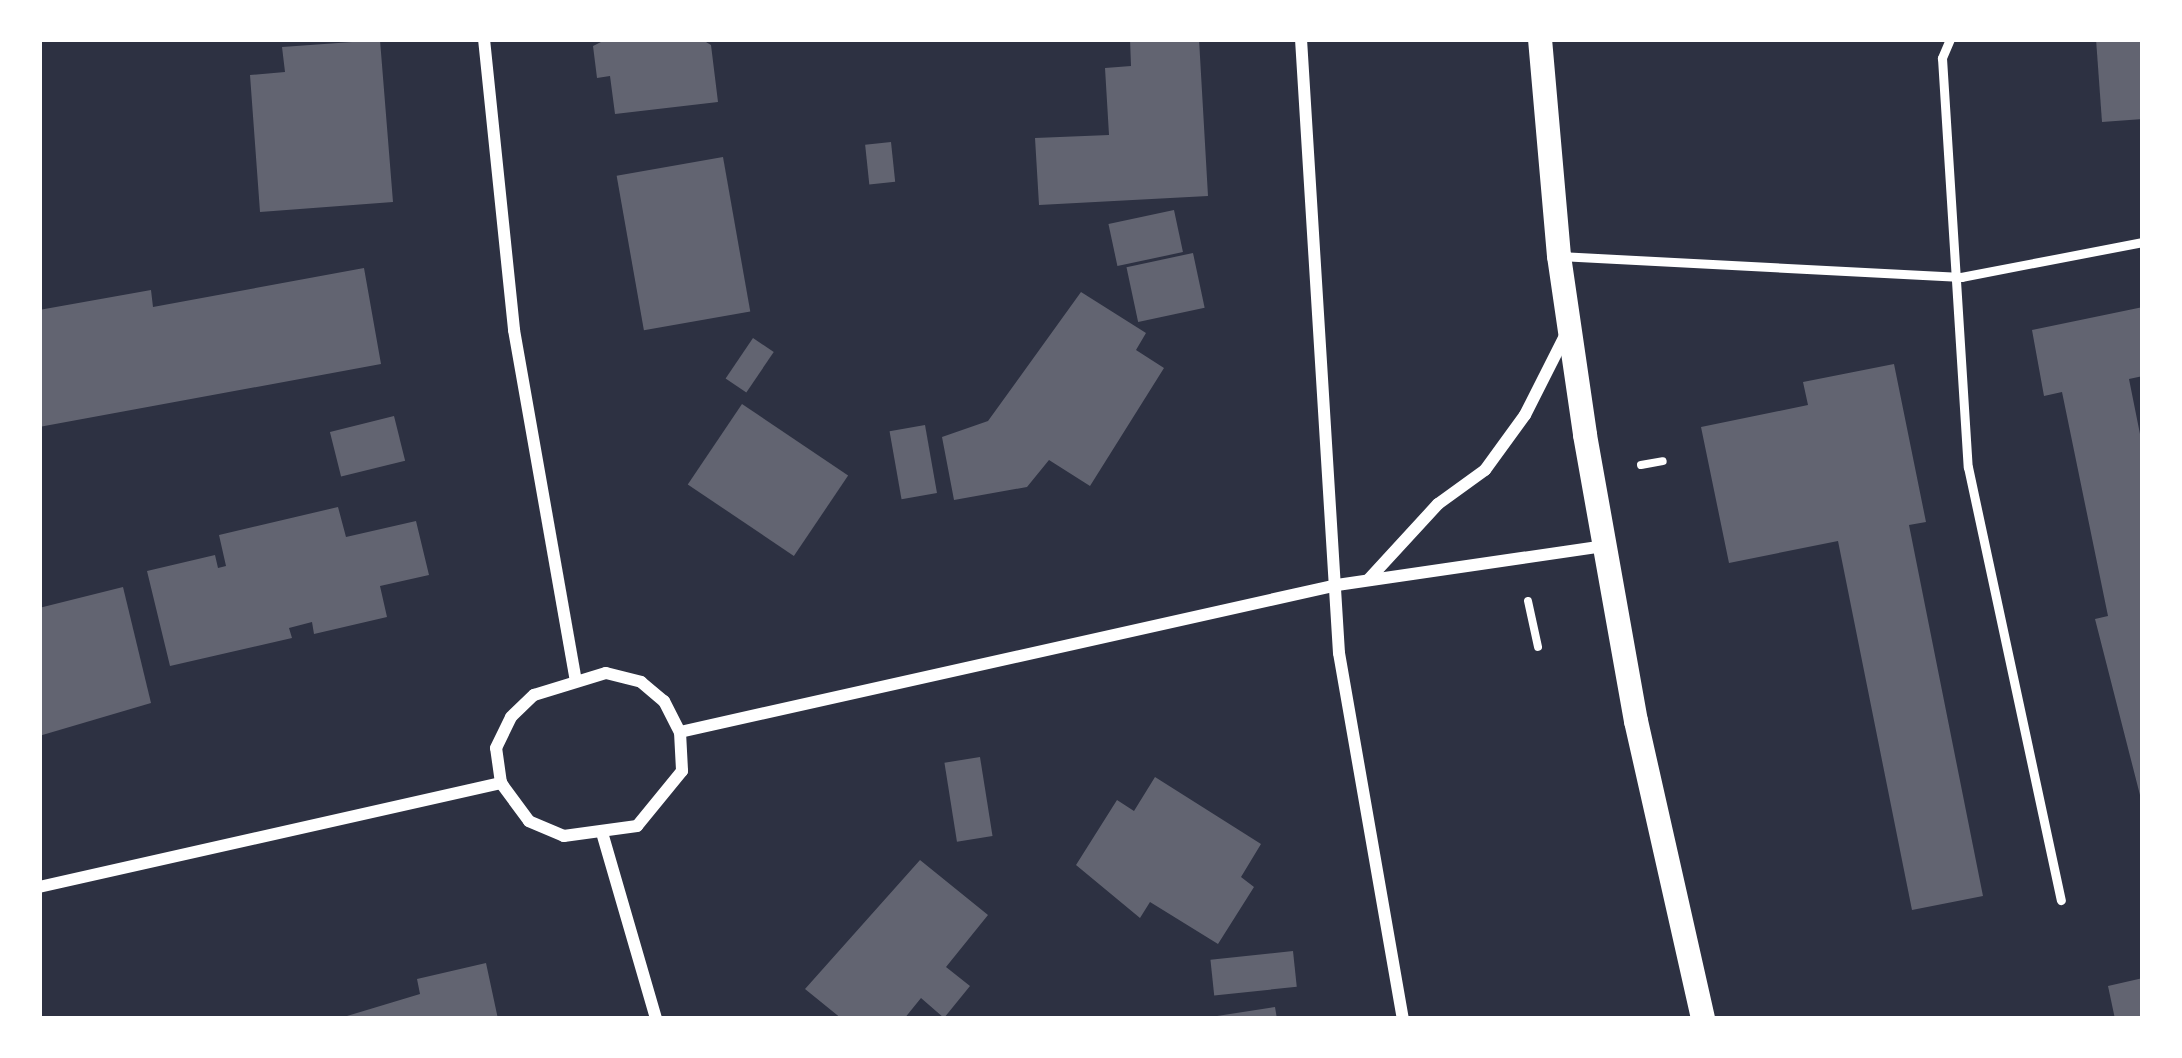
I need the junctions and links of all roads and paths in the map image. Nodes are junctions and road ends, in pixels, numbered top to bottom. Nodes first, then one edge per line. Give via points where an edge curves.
1 (484, 39) edge
2 (1301, 39) edge
3 (1540, 39) edge
4 (1949, 39) edge
5 (2143, 242) edge
6 (1559, 256) junction
7 (1961, 277) junction
8 (1568, 329) junction
9 (1606, 546) junction
10 (1368, 580) junction
11 (1337, 585) junction
12 (575, 677) junction
13 (680, 732) junction
14 (501, 783) junction
15 (603, 836) junction
16 (39, 887) edge
17 (2061, 900) dead end
18 (656, 1019) edge
19 (1403, 1019) edge
20 (1703, 1019) edge

1 - 12 street via 514,330
2 - 11 street
3 - 6 main road
4 - 7 lane via 1942,58
5 - 7 lane
6 - 7 lane
6 - 8 main road
7 - 17 lane via 1968,467
8 - 9 main road
8 - 10 street via 1525,415 1485,470 1438,504
9 - 10 street
9 - 20 main road
10 - 11 street
11 - 13 street
11 - 19 street via 1339,652
12 - 13 street via 606,673 641,682 664,701
12 - 14 street via 534,695 511,717 496,748
13 - 15 street via 682,771 665,801 637,826
14 - 15 street via 529,821 564,836
14 - 16 street
15 - 18 street

